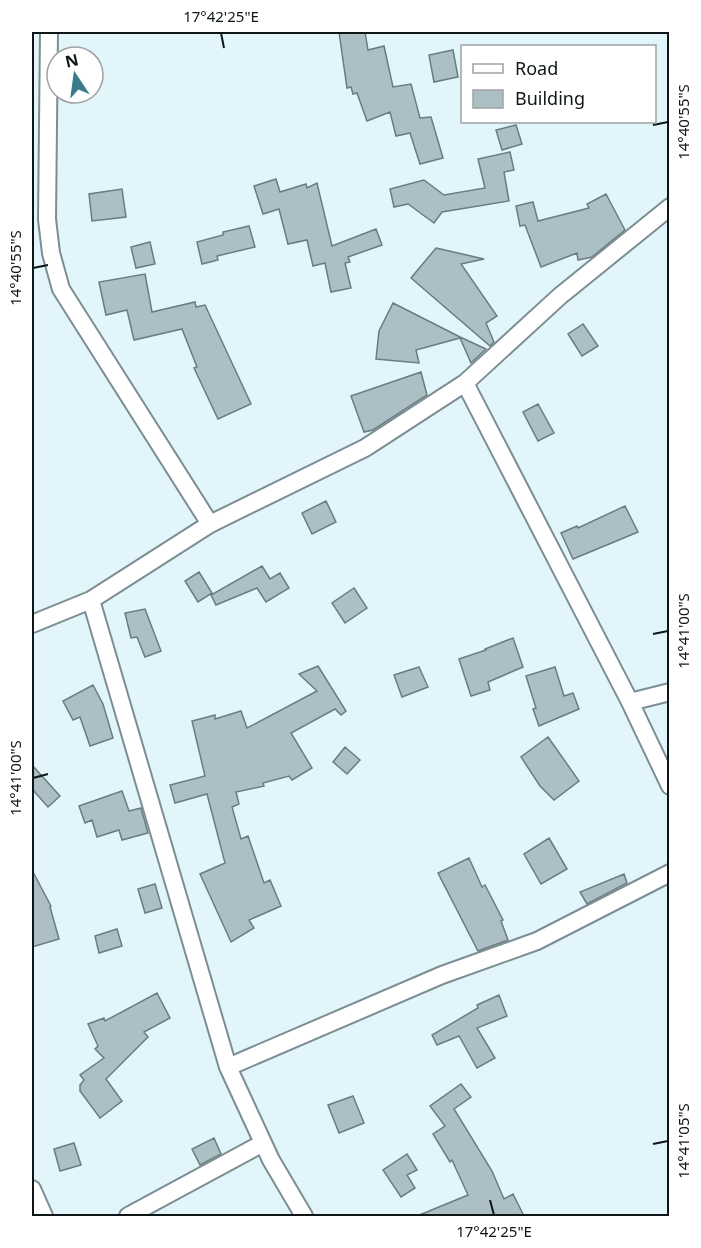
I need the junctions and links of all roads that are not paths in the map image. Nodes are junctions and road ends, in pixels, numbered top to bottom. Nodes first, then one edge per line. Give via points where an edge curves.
1 (49, 32) edge
2 (669, 207) edge
3 (465, 384) junction
4 (210, 524) junction
5 (92, 600) junction
6 (32, 624) edge
7 (669, 692) edge
8 (630, 702) junction
9 (669, 786) edge
10 (669, 873) edge
11 (228, 1067) junction
12 (263, 1143) junction
13 (32, 1189) edge
14 (44, 1216) edge
15 (128, 1216) edge
16 (304, 1216) edge

1 - 4 street via 47,219 61,289
2 - 3 street via 560,296
3 - 4 street via 365,448
3 - 8 street
4 - 5 street
5 - 6 street
5 - 11 street
7 - 8 street
8 - 9 street
10 - 11 street via 537,941 442,975
11 - 12 street
12 - 15 street
12 - 16 street
13 - 14 street

